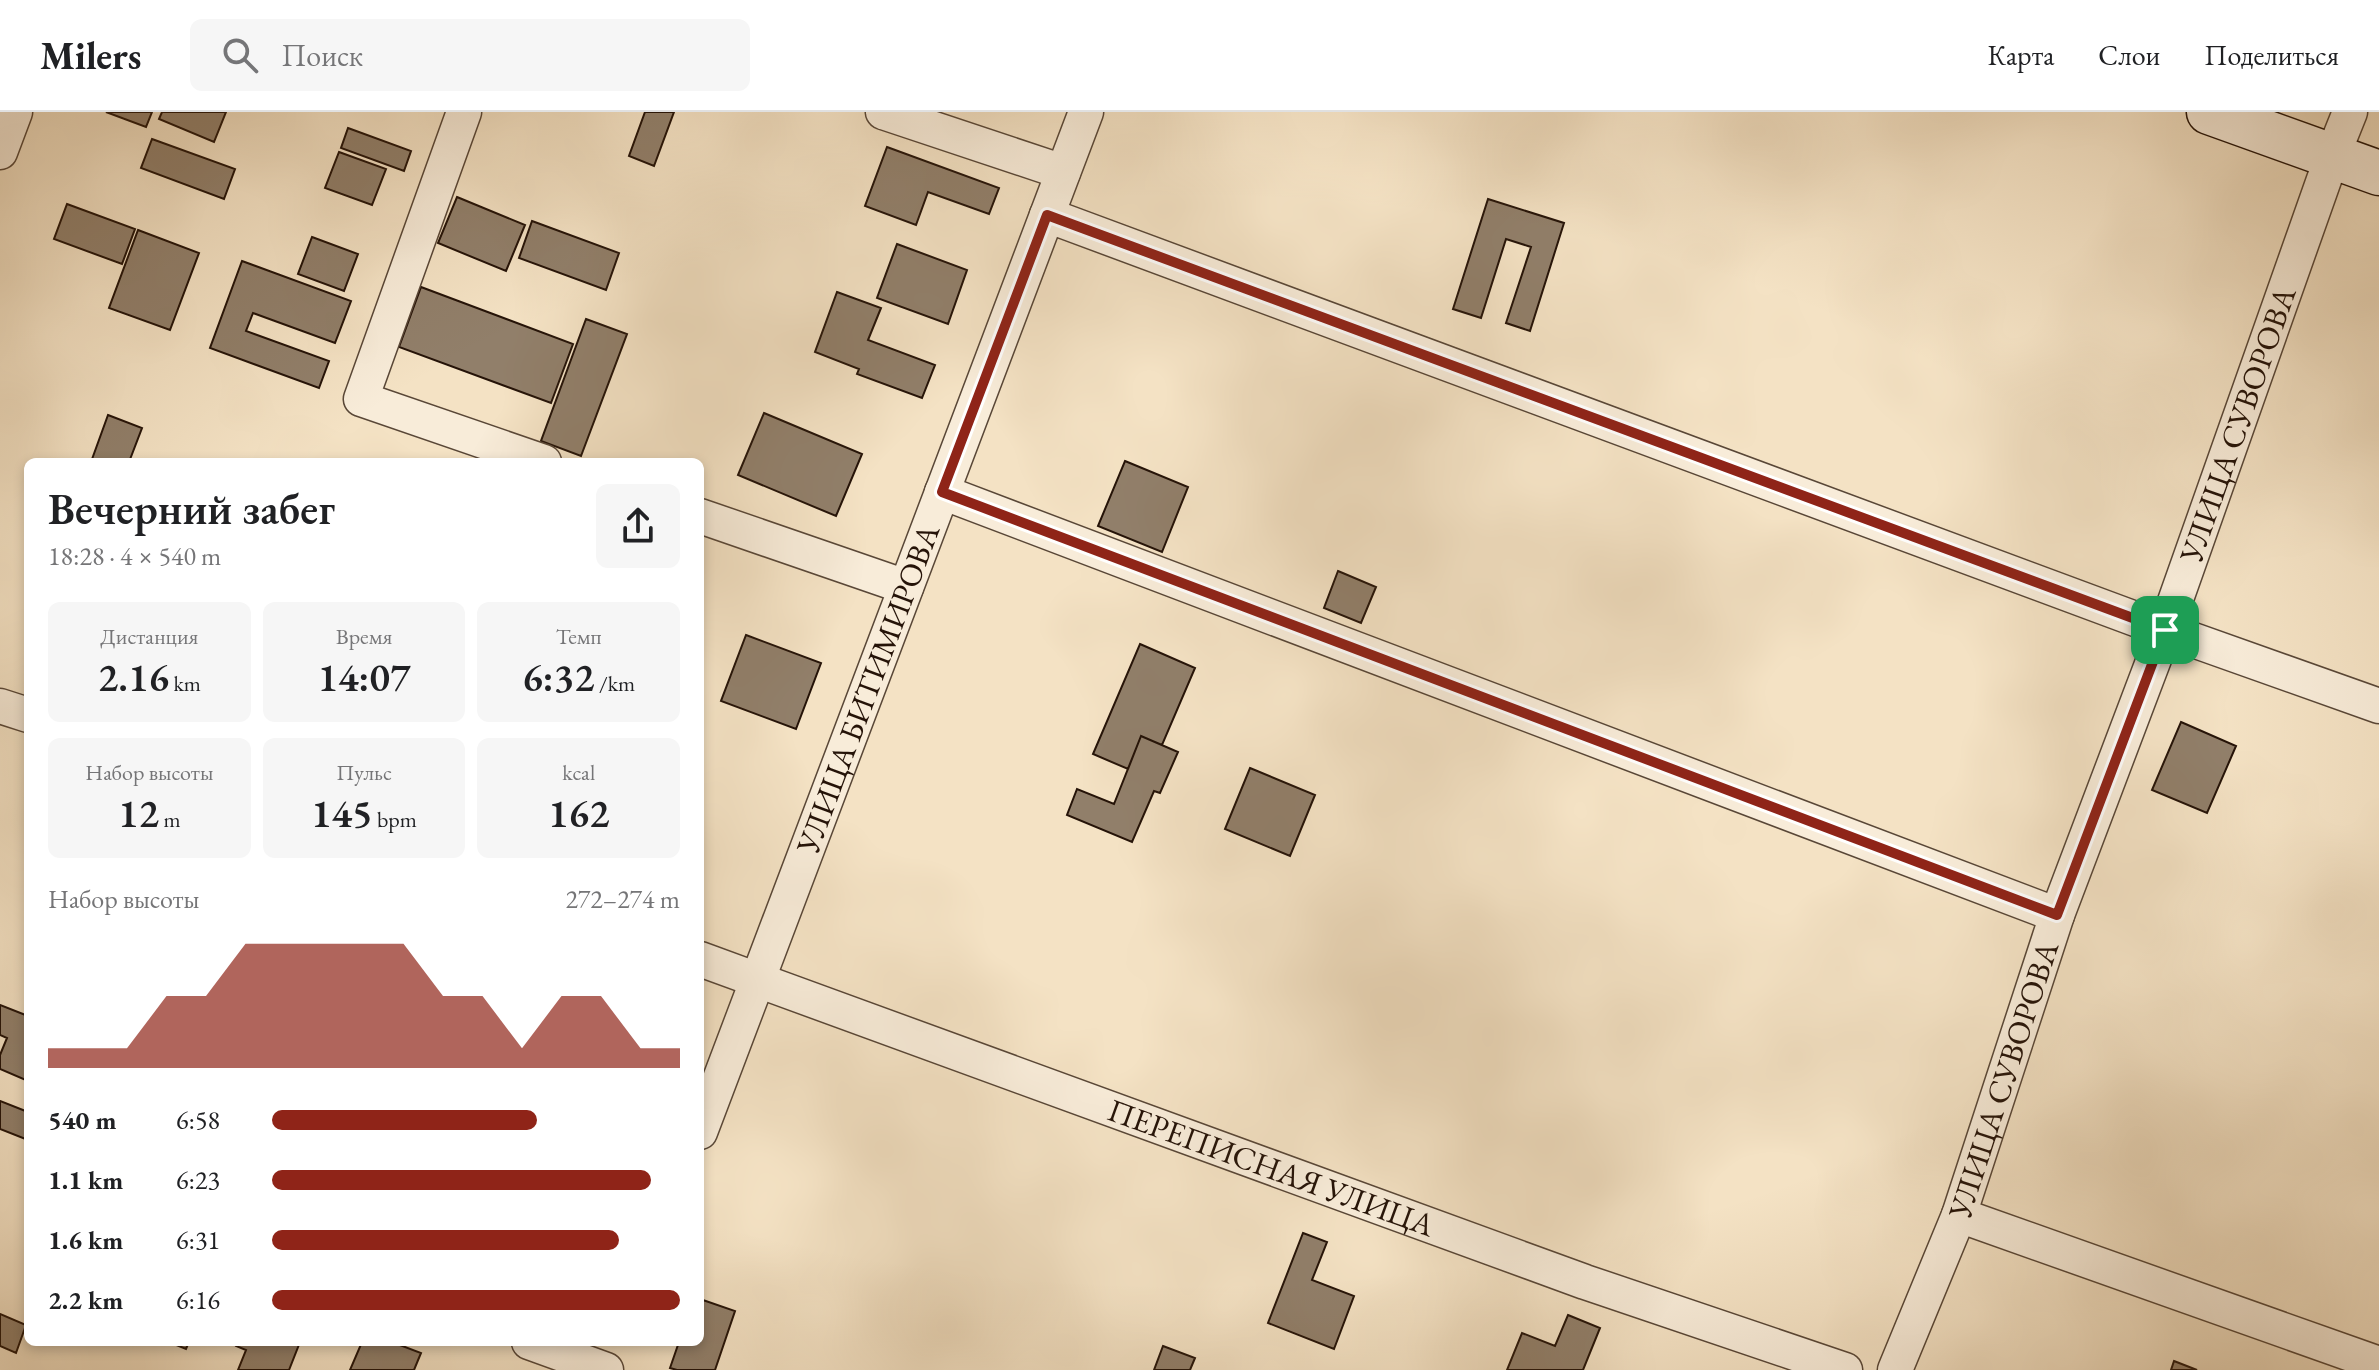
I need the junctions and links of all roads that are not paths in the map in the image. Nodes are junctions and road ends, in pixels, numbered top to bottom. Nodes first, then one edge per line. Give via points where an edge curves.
1 (15, 112) edge
2 (464, 112) edge
3 (883, 112) edge
4 (1086, 112) edge
5 (2209, 112) edge
6 (2350, 112) edge
7 (0, 152) edge
8 (2332, 157) junction
9 (1063, 172) junction
10 (2379, 173) edge
11 (1047, 215) junction
12 (532, 458) edge
13 (942, 492) junction
14 (704, 517) edge
15 (906, 587) junction
16 (2165, 630) junction
17 (0, 706) edge
18 (2379, 706) edge
19 (24, 714) edge
20 (2057, 915) junction
21 (704, 960) edge
22 (757, 980) junction
23 (704, 1121) edge
24 (1959, 1215) junction
25 (540, 1346) edge
26 (619, 1346) edge
27 (2379, 1364) edge
28 (608, 1370) edge
29 (1845, 1370) edge
30 (1895, 1370) edge

1 - 7 street
2 - 12 street via 361,399
3 - 9 street
4 - 9 street, УЛИЦА БИТИМИРОВА
5 - 8 street
6 - 8 street, УЛИЦА СУВОРОВА
8 - 10 street
8 - 16 street, УЛИЦА СУВОРОВА
9 - 11 street, УЛИЦА БИТИМИРОВА
11 - 13 street, УЛИЦА БИТИМИРОВА
11 - 16 street
13 - 15 street, УЛИЦА БИТИМИРОВА
13 - 20 street
14 - 15 street
15 - 22 street, УЛИЦА БИТИМИРОВА
16 - 18 street
16 - 20 street, УЛИЦА СУВОРОВА
17 - 19 street
20 - 24 street, УЛИЦА СУВОРОВА
21 - 22 street, ПЕРЕПИСНАЯ УЛИЦА
22 - 23 street, УЛИЦА БИТИМИРОВА
22 - 29 street, ПЕРЕПИСНАЯ УЛИЦА via 1585,1282
24 - 27 street
24 - 30 street, УЛИЦА СУВОРОВА
25 - 28 street
26 - 28 street

